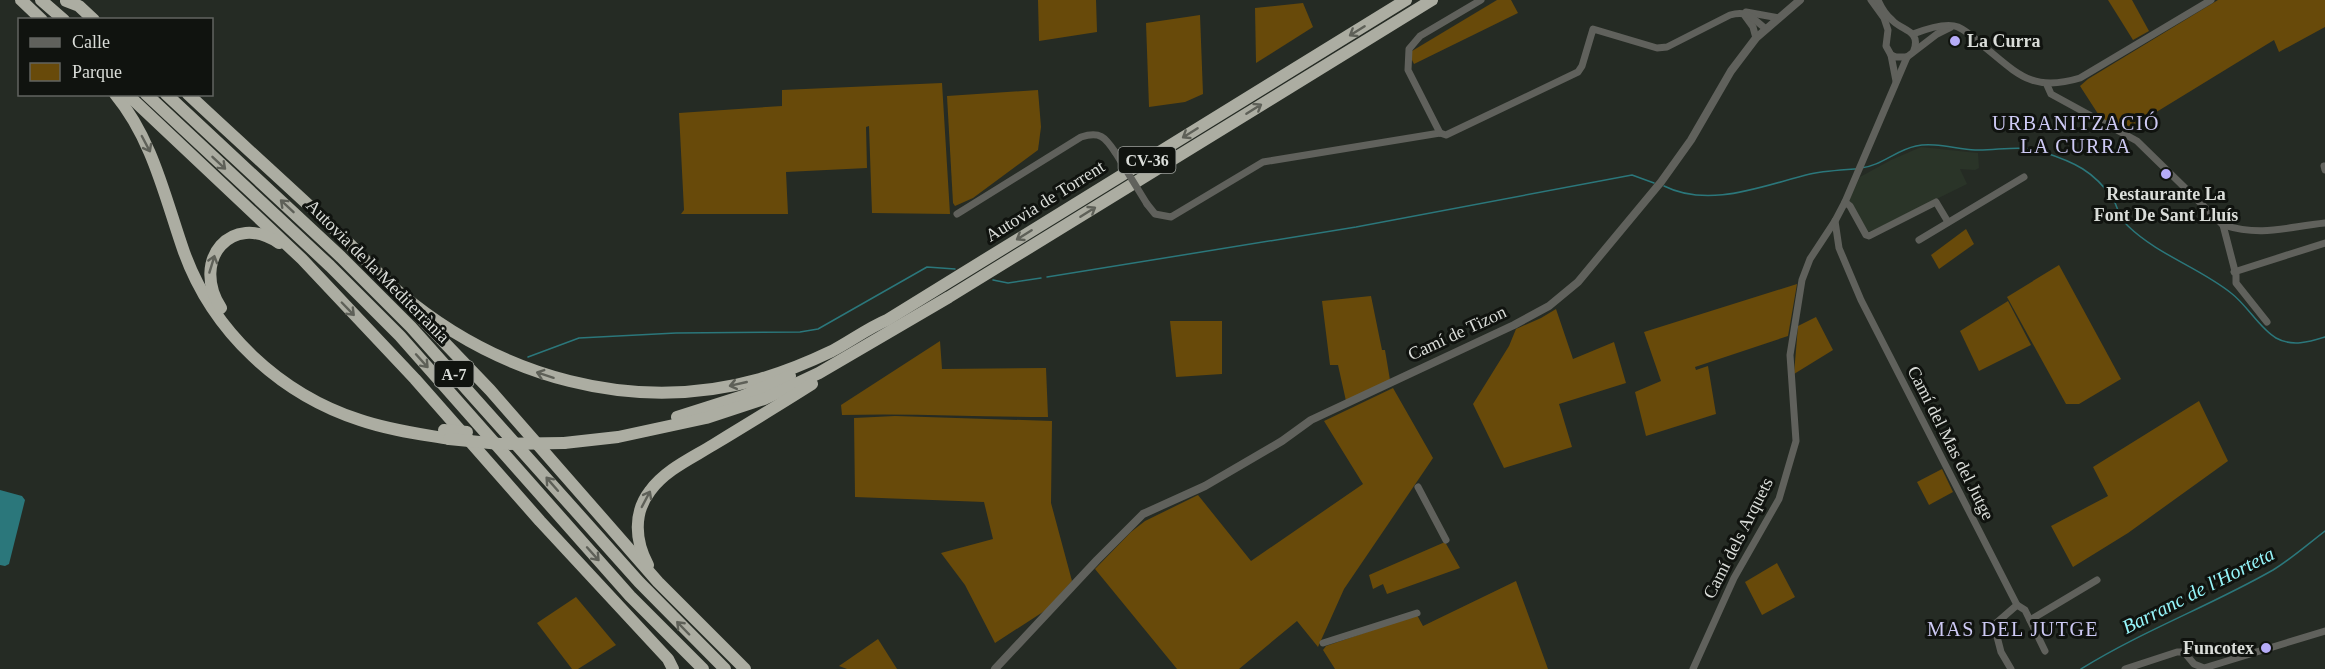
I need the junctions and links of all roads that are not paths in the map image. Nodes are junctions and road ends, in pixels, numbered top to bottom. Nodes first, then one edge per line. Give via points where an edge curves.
1 (21, 0) edge
2 (42, 0) edge
3 (1406, 0) edge
4 (1432, 0) edge
5 (1481, 0) edge
6 (1800, 0) edge
7 (1871, 0) edge
8 (1878, 0) edge
9 (2211, 0) edge
10 (65, 1) edge
11 (1740, 12) junction
12 (40, 18) edge
13 (62, 18) edge
14 (82, 18) edge
15 (92, 18) edge
16 (1779, 18) junction
17 (1952, 26) junction
18 (1901, 28) junction
19 (1766, 29) junction
20 (1913, 34) junction
21 (1756, 38) junction
22 (1886, 39) junction
23 (1914, 50) junction
24 (1891, 55) junction
25 (1907, 57) junction
26 (1896, 81) junction
27 (2047, 85) junction
28 (117, 96) edge
29 (130, 96) edge
30 (148, 96) edge
31 (168, 96) edge
32 (190, 96) edge
33 (1440, 133) junction
34 (2024, 177) dead end
35 (1845, 202) junction
36 (957, 214) dead end
37 (1835, 221) junction
38 (1948, 222) junction
39 (2325, 223) edge
40 (2223, 225) junction
41 (1919, 240) dead end
42 (2325, 243) edge
43 (307, 267) junction
44 (2234, 272) junction
45 (400, 293) junction
46 (949, 297) junction
47 (887, 320) junction
48 (2267, 322) dead end
49 (447, 435) junction
50 (561, 439) junction
51 (1418, 487) dead end
52 (1446, 540) dead end
53 (2097, 580) dead end
54 (665, 587) junction
55 (2017, 605) junction
56 (1053, 608) junction
57 (1417, 613) dead end
58 (626, 614) junction
59 (2030, 620) junction
60 (2325, 631) edge
61 (1323, 644) dead end
62 (2045, 651) dead end
63 (673, 669) edge
64 (684, 669) edge
65 (703, 669) edge
66 (725, 669) edge
67 (746, 669) edge
68 (989, 669) edge
69 (995, 669) edge
70 (1693, 669) edge
71 (2012, 669) edge
72 (2125, 669) edge

1 - 12 highway
2 - 13 highway
3 -> 47 highway, Autovia de Torrent / CV-36
46 -> 4 highway, Autovia de Torrent / CV-36
5 - 33 street via 1420,36 1409,49 1408,70
6 - 16 street, Camí de Tizon
7 - 22 street via 1884,18
8 - 18 street
9 - 27 street via 2080,78
10 - 14 highway
10 - 15 highway via 79,6
11 - 16 street
11 - 19 street
11 - 21 street
11 - 33 street via 1667,47 1657,48 1593,29 1582,66 1572,76 1446,135
16 - 19 street, Camí de Tizon
17 - 20 street
17 - 23 street
17 - 27 street via 1966,32 2018,74
18 - 20 street
18 - 22 street
19 - 21 street, Camí de Tizon
20 - 23 street
21 - 56 street, Camí de Tizon via 1731,70 1691,140 1661,182 1578,282 1549,306 1311,420 1205,486 1143,514
22 - 24 street
23 - 25 street
24 - 25 street
24 - 26 street
25 - 26 street, Camí dels Arquets
26 - 35 street, Camí dels Arquets
27 - 40 street via 2050,94 2137,141
28 -> 49 highway via 149,148 185,254 203,293 225,326 257,362 292,388 361,421
29 - 43 highway
30 -> 65 highway, Autovia de la Mediterrània / A-7 via 400,336 630,596
66 -> 31 highway, Autovia de la Mediterrània / A-7 via 639,582 411,327
32 - 45 highway
33 - 36 street, bridge via 1263,162 1171,217 1155,214 1106,139 1098,135 1081,137
34 - 38 street
35 - 37 street, Camí dels Arquets
35 - 38 street via 1869,236 1936,202
37 - 55 street, Camí del Mas del Jutge via 1842,255 1861,300
37 - 70 street, Camí dels Arquets via 1809,259 1791,336 1790,372 1797,431 1786,482 1725,595
38 - 41 street
39 - 40 street via 2268,232 2242,231
40 - 44 street
42 - 44 street
49 -> 43 highway via 363,413 293,380 261,355 230,322 216,301 209,280 211,260 217,249 230,238 249,232 268,235
43 -> 58 highway via 415,380
44 - 48 street via 2236,282
47 -> 45 highway via 812,360 760,379 702,390 634,392 584,386 504,360 463,339
45 - 54 highway
46 - 50 highway via 819,373 764,399 677,426 618,437
54 -> 46 highway via 643,555 637,532 644,500 660,480
47 - 50 highway via 819,362 705,409 637,427
49 - 50 highway, bridge via 500,444
51 - 52 street
53 - 59 street
54 - 67 highway
55 - 59 street, Camí del Mas del Jutge
55 - 71 street via 1995,625 2001,652
56 - 68 street, Camí de Tizon
56 - 69 street, Camí de Tizon
57 - 61 street
58 - 63 highway
58 - 64 highway
59 - 62 street, Camí del Mas del Jutge
60 - 72 street via 2204,668 2194,664 2184,652 2177,652

